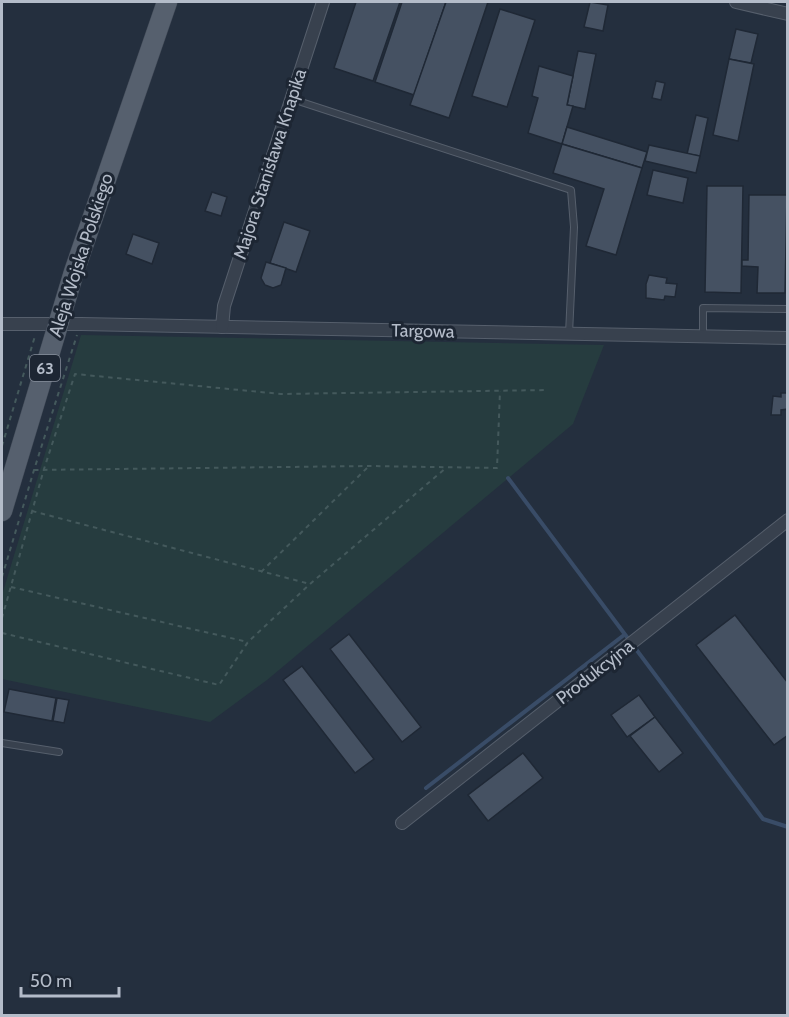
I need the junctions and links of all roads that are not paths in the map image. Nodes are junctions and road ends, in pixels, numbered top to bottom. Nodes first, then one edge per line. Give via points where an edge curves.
1 (167, 2) edge
2 (323, 2) edge
3 (736, 2) edge
4 (788, 14) edge
5 (292, 99) junction
6 (788, 309) edge
7 (2, 324) edge
8 (58, 324) junction
9 (222, 327) junction
10 (569, 334) junction
11 (703, 336) junction
12 (788, 338) edge
13 (2, 511) edge
14 (788, 520) edge
15 (2, 743) edge
16 (59, 752) dead end
17 (402, 823) dead end

1 - 8 main road, Aleja Wojska Polskiego / 63
2 - 5 street, Majora Stanisława Knapika
3 - 4 street
5 - 9 street, Majora Stanisława Knapika via 224,306
5 - 10 lane via 571,190 574,227
6 - 11 lane via 703,308
7 - 8 street, Targowa
8 - 9 street, Targowa
8 - 13 main road, Aleja Wojska Polskiego / 63
9 - 10 street, Targowa
10 - 11 street, Targowa
11 - 12 street, Targowa
14 - 17 street, Produkcyjna
15 - 16 lane

